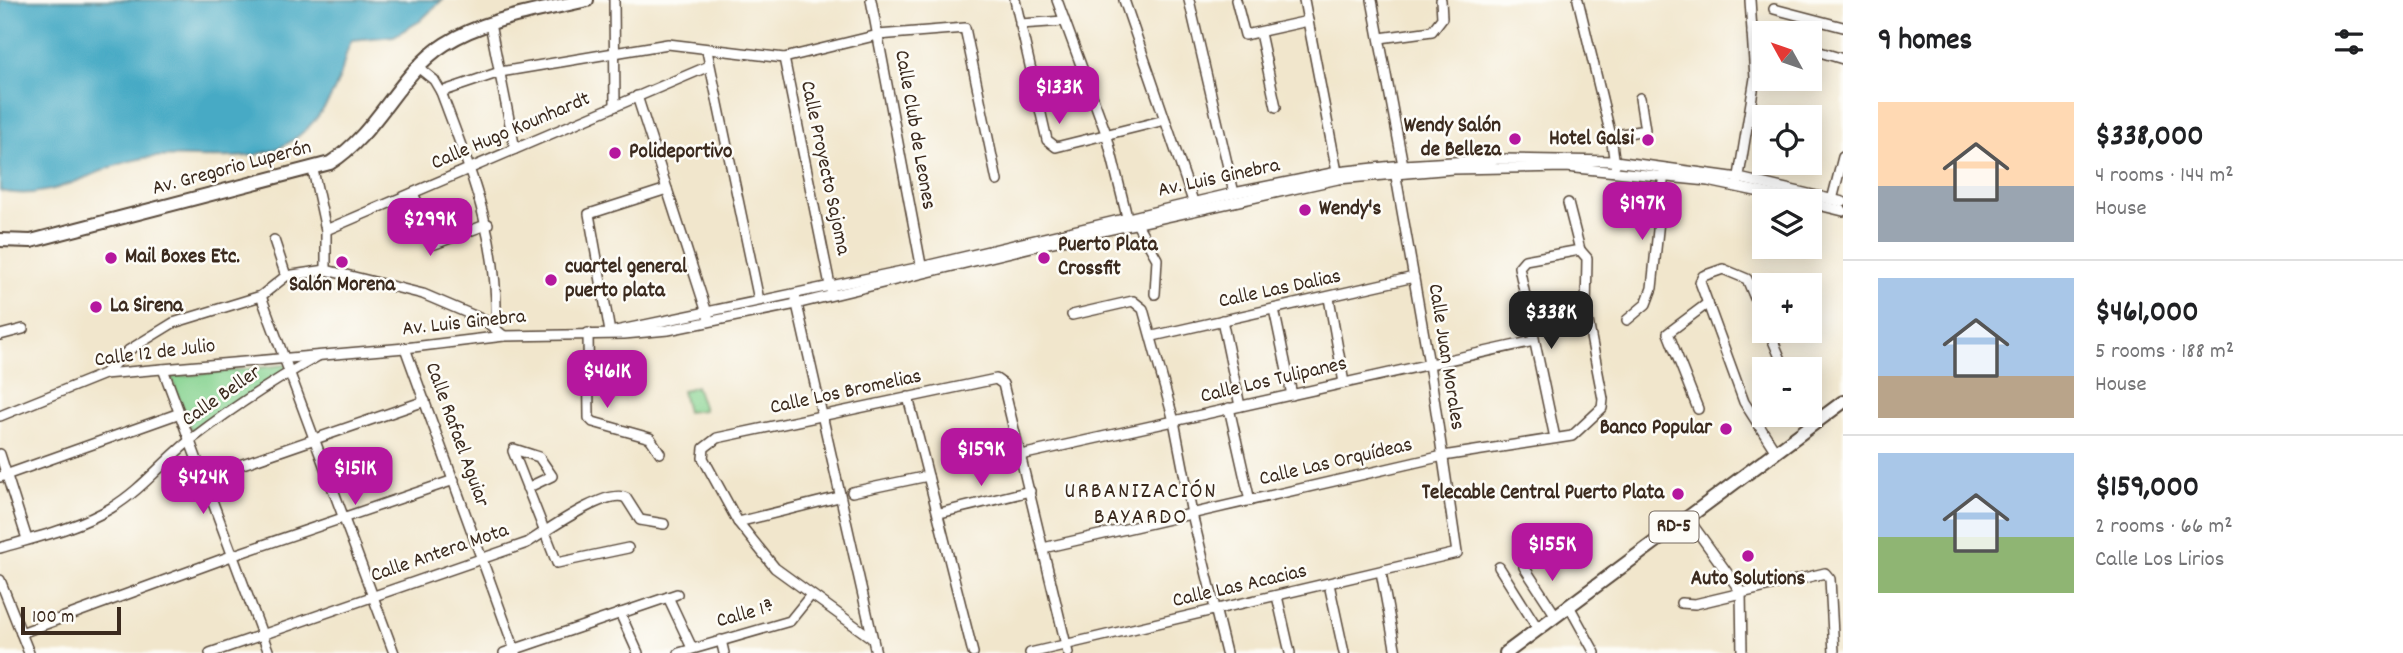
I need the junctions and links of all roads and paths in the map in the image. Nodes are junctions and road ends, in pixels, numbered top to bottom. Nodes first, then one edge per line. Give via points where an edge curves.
1 (587, 0) edge
2 (614, 0) edge
3 (871, 0) edge
4 (1015, 0) edge
5 (1057, 0) edge
6 (1124, 0) edge
7 (1189, 0) edge
8 (1236, 0) edge
9 (1304, 0) edge
10 (1372, 0) edge
11 (1441, 0) edge
12 (1578, 0) edge
13 (1750, 0) edge
14 (1774, 9) dead end
15 (1064, 21) junction
16 (1308, 22) junction
17 (490, 24) junction
18 (1020, 24) junction
19 (1843, 27) edge
20 (1260, 33) junction
21 (1752, 33) edge
22 (878, 35) junction
23 (1380, 38) junction
24 (707, 51) junction
25 (614, 52) junction
26 (1822, 53) edge
27 (784, 58) junction
28 (1843, 59) edge
29 (709, 66) junction
30 (419, 68) junction
31 (500, 72) junction
32 (1753, 91) edge
33 (441, 92) junction
34 (637, 96) junction
35 (1640, 98) dead end
36 (615, 106) junction
37 (1276, 107) dead end
38 (1165, 120) junction
39 (1107, 136) junction
40 (1611, 136) junction
41 (515, 149) junction
42 (1843, 157) edge
43 (1616, 166) junction
44 (1398, 168) junction
45 (470, 169) junction
46 (313, 170) junction
47 (1664, 171) junction
48 (1338, 175) junction
49 (996, 181) dead end
50 (1738, 182) junction
51 (667, 188) junction
52 (1762, 189) edge
53 (413, 193) junction
54 (1234, 193) junction
55 (1832, 200) junction
56 (1843, 202) edge
57 (1568, 203) dead end
58 (1822, 206) edge
59 (1195, 207) junction
60 (1843, 211) edge
61 (1127, 217) junction
62 (488, 224) junction
63 (1137, 224) junction
64 (326, 230) junction
65 (0, 240) edge
66 (274, 240) dead end
67 (1580, 250) junction
68 (326, 270) junction
69 (922, 270) junction
70 (286, 276) junction
71 (1414, 277) junction
72 (830, 285) junction
73 (1752, 291) edge
74 (795, 293) junction
75 (1155, 294) dead end
76 (831, 295) junction
77 (261, 296) junction
78 (1329, 298) junction
79 (759, 300) junction
80 (1708, 303) junction
81 (796, 304) junction
82 (1274, 309) junction
83 (1072, 315) dead end
84 (708, 316) junction
85 (1222, 320) junction
86 (1627, 320) dead end
87 (23, 329) dead end
88 (496, 329) junction
89 (610, 332) junction
90 (588, 333) junction
91 (0, 335) edge
92 (505, 336) junction
93 (1153, 336) junction
94 (1534, 341) junction
95 (405, 348) junction
96 (321, 354) junction
97 (285, 356) junction
98 (1429, 364) junction
99 (163, 369) junction
100 (289, 372) junction
101 (104, 374) junction
102 (1344, 383) junction
103 (1292, 395) junction
104 (908, 397) junction
105 (425, 401) junction
106 (1843, 402) edge
107 (1234, 407) junction
108 (1698, 409) dead end
109 (1843, 411) edge
110 (180, 413) junction
111 (0, 416) edge
112 (821, 417) junction
113 (1174, 421) junction
114 (1555, 438) junction
115 (191, 439) junction
116 (314, 440) junction
117 (1776, 452) junction
118 (660, 453) dead end
119 (0, 454) edge
120 (1021, 455) junction
121 (1443, 456) junction
122 (3, 476) edge
123 (928, 476) junction
124 (205, 477) junction
125 (454, 481) junction
126 (527, 488) junction
127 (1030, 491) junction
128 (852, 492) dead end
129 (839, 497) junction
130 (1250, 500) junction
131 (940, 513) junction
132 (1192, 514) junction
133 (344, 520) junction
134 (738, 522) junction
135 (664, 524) dead end
136 (1692, 524) junction
137 (543, 533) junction
138 (27, 540) junction
139 (0, 548) edge
140 (628, 548) dead end
141 (1043, 548) junction
142 (1457, 553) joint
143 (234, 555) junction
144 (482, 558) junction
145 (1499, 567) dead end
146 (1524, 567) dead end
147 (1381, 572) junction
148 (0, 580) edge
149 (1329, 584) junction
150 (1741, 592) junction
151 (811, 595) junction
152 (372, 596) junction
153 (1277, 596) junction
154 (1681, 603) dead end
155 (1571, 609) junction
156 (1215, 610) junction
157 (620, 613) junction
158 (1556, 616) junction
159 (1538, 629) junction
160 (21, 633) junction
161 (262, 634) junction
162 (873, 639) junction
163 (721, 640) junction
164 (692, 648) junction
165 (1067, 649) edge
166 (516, 651) edge
167 (29, 653) edge
168 (211, 653) edge
169 (269, 653) edge
170 (394, 653) edge
171 (504, 653) edge
172 (638, 653) edge
173 (679, 653) edge
174 (724, 653) edge
175 (876, 653) edge
176 (973, 653) edge
177 (1030, 653) edge
178 (1226, 653) edge
179 (1290, 653) edge
180 (1344, 653) edge
181 (1396, 653) edge
182 (1506, 653) edge
183 (1518, 653) edge
184 (1595, 653) edge
185 (1742, 653) edge
186 (1834, 653) edge

1 - 17 main road, Av. Gregorio Luperón
2 - 25 street
3 - 22 street, Calle Club de Leones
4 - 18 street
5 - 15 street
6 - 38 street
7 - 54 street
8 - 20 street via 1245,35
9 - 16 street
10 - 23 street, Calle Juan Morales
11 - 23 street via 1442,18 1432,31
12 - 40 street
13 - 21 street
14 - 19 street
15 - 18 street
15 - 39 street
16 - 20 street
16 - 48 street
17 - 30 main road, Av. Gregorio Luperón via 444,44
17 - 31 street
18 - 39 street via 1047,140 1056,146
20 - 37 street
22 - 27 street
22 - 49 street via 965,28
22 - 69 street, Calle Club de Leones
23 - 44 street, Calle Juan Morales
24 - 25 street via 668,44
24 - 27 street
24 - 29 street
25 - 31 street
25 - 36 street
26 - 28 street
27 - 72 street, Calle Proyecto Sajoma
29 - 34 street, Calle Hugo Kounhardt
29 - 79 street
30 - 33 street
30 - 46 main road, Av. Gregorio Luperón via 358,142
31 - 33 street
31 - 41 street
32 - 50 street
33 - 45 street
34 - 36 street, Calle Hugo Kounhardt
34 - 51 street
35 - 40 street via 1645,130
36 - 41 street, Calle Hugo Kounhardt
38 - 39 street
38 - 59 street
39 - 61 street
40 - 43 street
41 - 45 street, Calle Hugo Kounhardt
42 - 55 street
43 - 44 street, Av. Luis Ginebra via 1502,159
43 - 47 street, Av. Luis Ginebra
44 - 48 street, Av. Luis Ginebra
44 - 71 street, Calle Juan Morales
45 - 53 street, Calle Hugo Kounhardt
45 - 62 street
46 - 64 street
46 - 65 main road, Av. Gregorio Luperón via 31,241
47 - 50 street, Av. Luis Ginebra
47 - 86 street via 1652,288 1646,304
48 - 54 street, Av. Luis Ginebra
48 - 59 street, Av. Luis Ginebra
50 - 52 street, Av. Luis Ginebra
50 - 55 street, Av. Luis Ginebra
51 - 84 street
51 - 89 street via 589,214
53 - 62 street via 435,243
53 - 64 street, Calle Hugo Kounhardt
54 - 59 street, Av. Luis Ginebra
55 - 56 street, Av. Luis Ginebra
57 - 67 street
58 - 60 street
59 - 61 street, Av. Luis Ginebra
59 - 63 street, Av. Luis Ginebra
61 - 69 street, Av. Luis Ginebra
62 - 88 street
63 - 69 street, Av. Luis Ginebra
63 - 75 street via 1157,259
64 - 68 street
66 - 70 street
67 - 94 street via 1520,262
67 - 114 street, Calle Las Orquídeas via 1587,258 1586,311 1602,408 1572,436
68 - 70 street
68 - 88 street via 423,294
69 - 72 street, Av. Luis Ginebra
69 - 76 street, Av. Luis Ginebra
70 - 77 street
71 - 78 street, Calle Las Dalias
71 - 98 street, Calle Juan Morales
72 - 74 street, Av. Luis Ginebra
72 - 76 street, Calle Proyecto Sajoma
73 - 80 street via 1747,279 1730,270 1703,276 1700,282
74 - 79 street, Av. Luis Ginebra
74 - 81 street
76 - 81 street, Av. Luis Ginebra
77 - 97 street
77 - 101 street via 173,323 129,349
78 - 82 street, Calle Las Dalias
78 - 102 street
79 - 84 street, Av. Luis Ginebra
80 - 108 street via 1668,333
80 - 117 street via 1744,402
81 - 84 street, Av. Luis Ginebra
81 - 112 street
82 - 85 street, Calle Las Dalias
82 - 103 street
83 - 93 street via 1133,301 1140,305
84 - 89 street, Av. Luis Ginebra
85 - 93 street, Calle Las Dalias
85 - 107 street
87 - 91 street
88 - 92 street
89 - 90 street, Av. Luis Ginebra
90 - 92 street, Av. Luis Ginebra
90 - 118 street via 589,418 650,439
92 - 95 street, Av. Luis Ginebra
93 - 113 street
94 - 98 street, Calle Los Tulipanes
94 - 114 street
95 - 96 street, Av. Luis Ginebra
95 - 105 street, Calle Rafael Aguiar
96 - 97 street, Calle 12 de Julio
96 - 100 street, Calle Beller
97 - 99 street, Calle 12 de Julio
97 - 100 street
98 - 102 street, Calle Los Tulipanes
98 - 121 street, Calle Juan Morales
99 - 101 street, Calle 12 de Julio
99 - 110 street
100 - 115 street, Calle Beller
100 - 116 street
101 - 111 street, Calle 12 de Julio
102 - 103 street, Calle Los Tulipanes
103 - 107 street, Calle Los Tulipanes
104 - 112 street, Calle Los Bromelias
104 - 120 street, Calle Los Bromelias via 1000,380
104 - 123 street
105 - 116 street
105 - 125 street, Calle Rafael Aguiar
106 - 117 main road, RD-5
107 - 113 street, Calle Los Tulipanes
107 - 130 street
109 - 136 main road, RD-5
110 - 115 street
110 - 122 street
112 - 129 street
112 - 134 street, Calle Los Bromelias via 712,440 704,448 705,463
113 - 120 street, Calle Los Tulipanes
113 - 132 street
114 - 121 street, Calle Las Orquídeas
115 - 124 street
115 - 138 street, Calle Beller via 150,480 112,508
116 - 124 street
116 - 133 street
117 - 155 main road, RD-5
119 - 122 street
120 - 127 street
121 - 130 street, Calle Las Orquídeas
121 - 142 street, Calle Juan Morales
122 - 138 street
123 - 128 street
123 - 131 street
124 - 143 street
125 - 133 street
125 - 144 street, Calle Rafael Aguiar
126 - 126 street via 552,477 539,457 514,449
126 - 137 street
127 - 131 street
127 - 141 street
129 - 134 street
129 - 162 street
130 - 132 street, Calle Las Orquídeas
131 - 176 street
132 - 141 street, Calle Las Orquídeas
132 - 156 street
133 - 143 street
133 - 152 street
134 - 151 street via 775,568
135 - 137 street, Calle Antera Mota via 640,520 619,495 572,514
136 - 150 street
136 - 155 main road, RD-5
137 - 140 street via 559,563
137 - 144 street, Calle Antera Mota
138 - 139 street, Calle Beller
141 - 165 street
142 - 147 street, Calle Las Acacias
143 - 160 street
143 - 161 street
144 - 152 street, Calle Antera Mota
144 - 166 street, Calle Rafael Aguiar
145 - 159 street
146 - 158 street
147 - 149 street, Calle Las Acacias
147 - 181 street
148 - 160 street
149 - 153 street, Calle Las Acacias
149 - 180 street
150 - 154 street via 1695,604
150 - 185 street
150 - 186 street via 1825,573 1830,579
151 - 162 street
151 - 163 street, Calle 1ª via 790,621
152 - 161 street, Calle Antera Mota
152 - 170 street
153 - 156 street, Calle Las Acacias
153 - 179 street
155 - 158 main road, RD-5
155 - 183 main road, RD-5
155 - 184 street
156 - 165 street, Calle Las Acacias
156 - 178 street
157 - 164 street via 673,595
157 - 166 street
157 - 172 street
158 - 159 main road, RD-5
159 - 182 main road, RD-5
160 - 167 street
161 - 168 street, Calle Antera Mota
161 - 169 street
162 - 175 street
163 - 164 street, Calle 1ª
163 - 174 street
164 - 173 street, Calle 1ª
165 - 177 street, Calle Las Acacias
166 - 171 street

